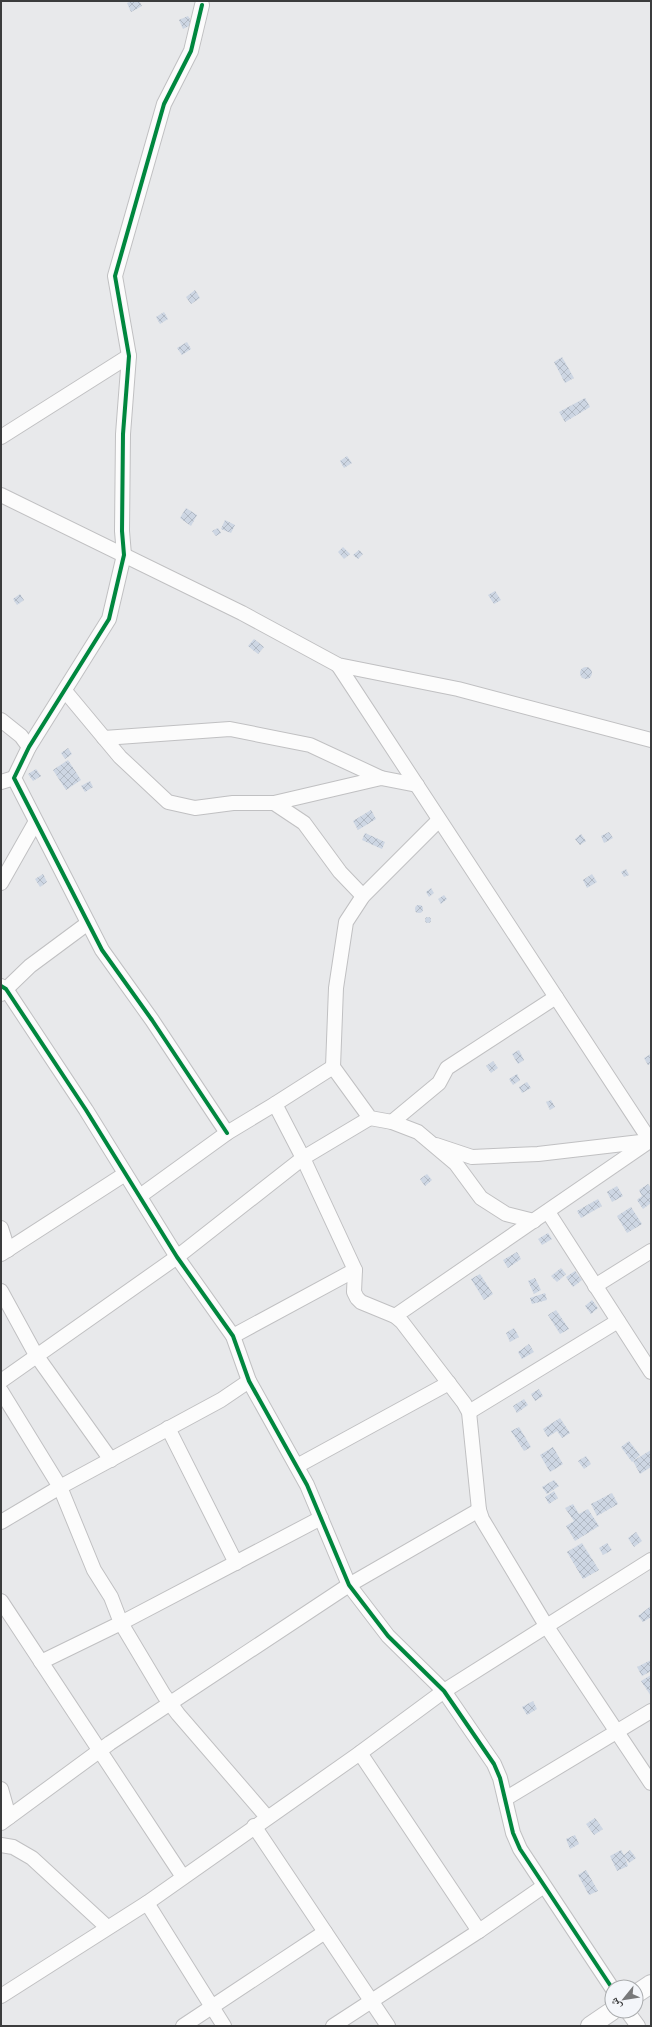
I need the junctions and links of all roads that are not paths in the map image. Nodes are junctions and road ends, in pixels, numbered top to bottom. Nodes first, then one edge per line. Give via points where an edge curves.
1 (202, 5) dead end
2 (129, 356) junction
3 (1, 437) edge
4 (1, 495) edge
5 (124, 555) junction
6 (338, 665) junction
7 (65, 690) junction
8 (1, 720) edge
9 (104, 738) junction
10 (651, 740) edge
11 (29, 747) junction
12 (381, 778) junction
13 (8, 780) edge
14 (417, 785) junction
15 (274, 803) junction
16 (439, 820) junction
17 (36, 822) junction
18 (1, 883) edge
19 (363, 896) junction
20 (88, 923) junction
21 (2, 990) edge
22 (556, 997) junction
23 (333, 1067) junction
24 (275, 1104) junction
25 (370, 1118) junction
26 (392, 1122) junction
27 (227, 1133) junction
28 (651, 1141) edge
29 (430, 1143) junction
30 (303, 1158) junction
31 (125, 1174) junction
32 (140, 1196) junction
33 (548, 1212) junction
34 (534, 1222) junction
35 (1, 1228) edge
36 (651, 1251) edge
37 (5, 1252) edge
38 (178, 1257) junction
39 (355, 1270) junction
40 (595, 1286) junction
41 (1, 1291) edge
42 (395, 1316) junction
43 (618, 1321) junction
44 (233, 1336) junction
45 (36, 1355) junction
46 (651, 1372) edge
47 (1, 1380) edge
48 (249, 1381) junction
49 (449, 1383) junction
50 (1, 1391) edge
51 (469, 1412) junction
52 (168, 1428) junction
53 (111, 1460) junction
54 (297, 1466) junction
55 (60, 1487) junction
56 (479, 1510) junction
57 (322, 1518) junction
58 (1, 1522) edge
59 (651, 1560) edge
60 (236, 1563) junction
61 (350, 1585) junction
62 (1, 1601) edge
63 (121, 1622) junction
64 (547, 1627) junction
65 (41, 1662) junction
66 (444, 1691) junction
67 (170, 1704) junction
68 (651, 1711) edge
69 (617, 1733) junction
70 (100, 1750) junction
71 (360, 1753) junction
72 (651, 1783) edge
73 (1, 1789) edge
74 (505, 1799) junction
75 (268, 1817) junction
76 (5, 1820) edge
77 (254, 1826) junction
78 (1, 1845) edge
79 (183, 1877) junction
80 (544, 1886) junction
81 (147, 1903) junction
82 (107, 1927) junction
83 (479, 1931) junction
84 (325, 1932) junction
85 (606, 1979) edge
86 (1, 1996) edge
87 (372, 2002) junction
88 (212, 2007) junction
89 (604, 2016) edge
90 (183, 2026) edge
91 (224, 2026) edge
92 (333, 2026) edge
93 (388, 2026) edge
94 (590, 2026) edge

1 - 2 street via 191,51 164,104 115,276
2 - 3 street
2 - 5 street via 123,434
4 - 5 street
5 - 6 street via 242,613
5 - 7 street via 109,619
6 - 10 street via 458,689
6 - 14 street
7 - 9 street
7 - 11 street
8 - 11 street via 21,736
9 - 12 street via 230,729 310,744
9 - 15 street via 120,757 168,802 195,808 233,803
11 - 13 street
12 - 14 street
12 - 15 street
13 - 17 street
14 - 16 street
15 - 19 street via 304,824 340,872
16 - 19 street
16 - 22 street
17 - 18 street
17 - 20 street
19 - 23 street via 346,922 336,988
20 - 21 street
20 - 27 street via 102,950
21 - 31 street via 86,1110
22 - 26 street via 447,1068 439,1083
22 - 28 street
23 - 24 street
23 - 25 street
24 - 27 street
24 - 30 street
25 - 26 street
25 - 30 street
26 - 29 street via 418,1132
27 - 32 street
28 - 29 street via 538,1154 472,1156
28 - 33 street
29 - 34 street via 456,1164 481,1198 506,1214
30 - 38 street
30 - 39 street
31 - 32 street
31 - 37 street
32 - 38 street
33 - 34 street
33 - 40 street
34 - 42 street
35 - 37 street
36 - 40 street
38 - 44 street
38 - 45 street
39 - 42 street via 354,1292 357,1298
39 - 44 street
40 - 43 street
41 - 45 street
42 - 49 street
43 - 46 street
43 - 51 street
44 - 48 street
45 - 47 street
45 - 53 street
48 - 52 street via 221,1400
48 - 54 street
49 - 51 street
49 - 54 street
50 - 55 street
51 - 56 street
52 - 53 street
52 - 60 street
53 - 55 street
54 - 57 street
55 - 58 street
55 - 63 street via 88,1558 111,1597
56 - 61 street
56 - 64 street
57 - 60 street
57 - 61 street
59 - 64 street
60 - 63 street
61 - 66 street via 388,1636
61 - 67 street
62 - 65 street
63 - 65 street
63 - 67 street
64 - 66 street
64 - 69 street
65 - 70 street
66 - 71 street
66 - 74 street via 494,1764
67 - 70 street
67 - 75 street
68 - 69 street
69 - 72 street
69 - 74 street
70 - 76 street
70 - 79 street
71 - 75 street
71 - 83 street
73 - 76 street
74 - 80 street via 513,1833 520,1849
75 - 77 street
77 - 79 street
77 - 84 street
78 - 82 street via 13,1847 32,1858
79 - 81 street
80 - 83 street
80 - 85 street
81 - 82 street
81 - 88 street
82 - 86 street
83 - 87 street
84 - 87 street
84 - 88 street
87 - 92 street
87 - 93 street
88 - 90 street
88 - 91 street
89 - 94 street

